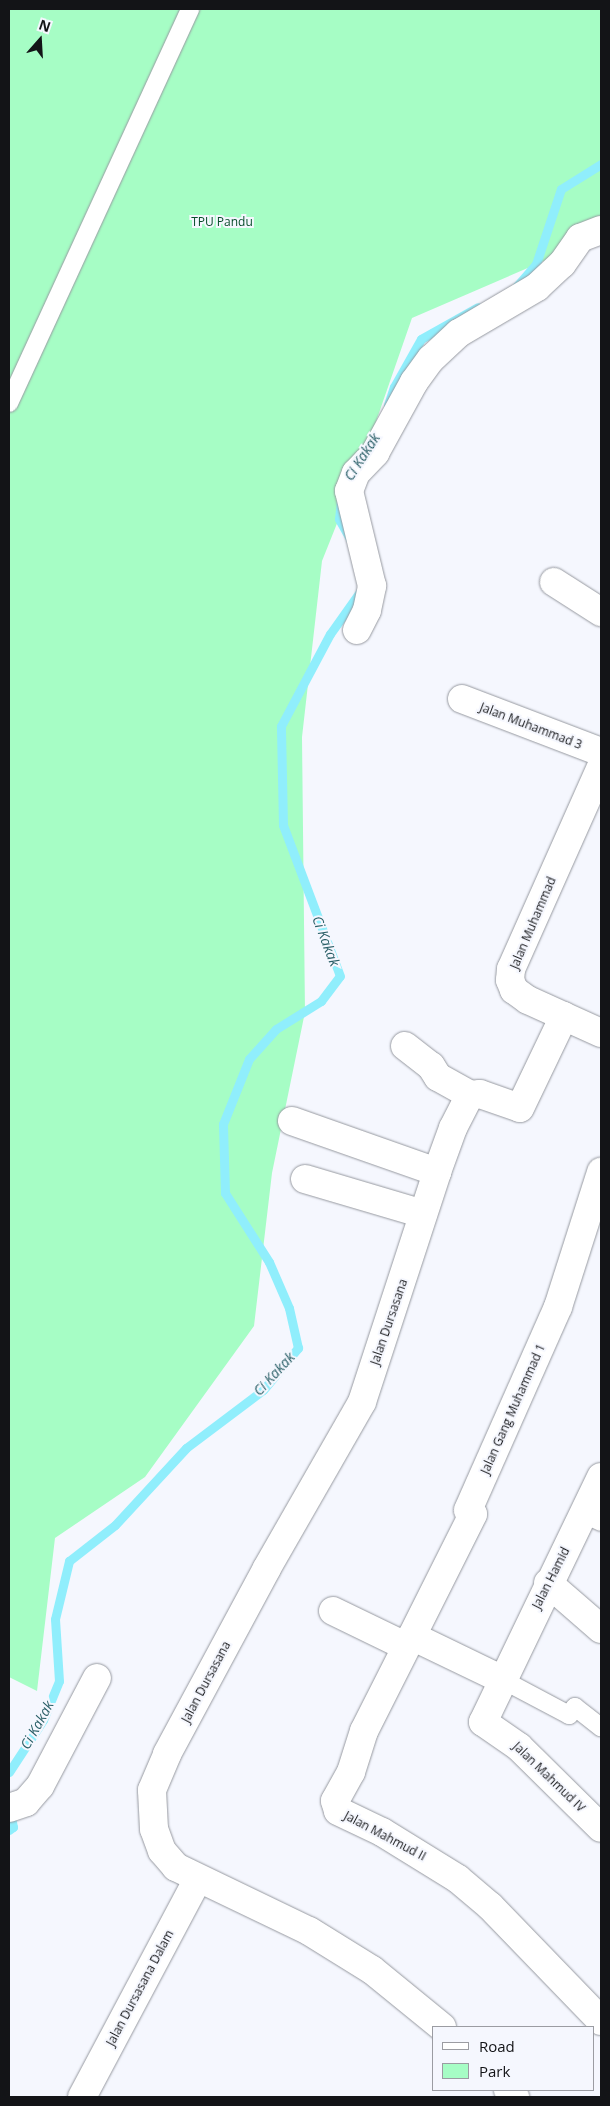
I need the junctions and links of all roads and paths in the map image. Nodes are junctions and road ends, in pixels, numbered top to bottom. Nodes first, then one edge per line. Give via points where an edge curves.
1 (190, 9) edge
2 (601, 230) edge
3 (9, 403) edge
4 (554, 582) dead end
5 (601, 612) edge
6 (357, 630) dead end
7 (462, 699) dead end
8 (601, 752) edge
9 (601, 767) edge
10 (564, 1016) junction
11 (601, 1033) edge
12 (404, 1046) dead end
13 (470, 1095) junction
14 (292, 1121) dead end
15 (437, 1172) junction
16 (601, 1172) edge
17 (305, 1179) dead end
18 (423, 1214) junction
19 (601, 1477) edge
20 (593, 1518) edge
21 (548, 1583) junction
22 (333, 1611) dead end
23 (601, 1629) edge
24 (409, 1641) junction
25 (97, 1678) dead end
26 (503, 1680) junction
27 (601, 1726) edge
28 (13, 1807) edge
29 (601, 1828) edge
30 (198, 1879) junction
31 (601, 2021) edge
32 (441, 2026) edge
33 (82, 2097) edge

1 - 3 lane
2 - 6 street via 580,238 562,264 537,288 459,333 431,359 414,382 375,453 356,473 349,491 372,586 367,610
4 - 5 street
7 - 8 street, Jalan Muhammad 3
9 - 10 street, Jalan Muhammad via 511,969 510,980 514,990
10 - 11 street, Jalan Muhammad
10 - 13 street via 520,1108 480,1094
12 - 13 street via 431,1066 438,1077
13 - 15 street, Jalan Dursasana via 453,1128
14 - 15 street
15 - 18 street, Jalan Dursasana
16 - 24 street, Jalan Gang Muhammad 1 via 558,1307 468,1510 473,1514
17 - 18 street
18 - 30 street, Jalan Dursasana via 362,1402 166,1754 152,1790 151,1812 162,1851 176,1867
19 - 20 street, Jalan Hamid
20 - 21 street, Jalan Hamid
21 - 23 street
21 - 26 street, Jalan Hamid
22 - 24 street
24 - 26 street
24 - 31 street, Jalan Mahmud II via 364,1731 351,1772 335,1801 338,1811 382,1832 458,1879 490,1906
25 - 28 street via 40,1786 30,1799
26 - 27 lane via 569,1715 575,1707
26 - 29 street, Jalan Mahmud IV via 483,1722 519,1746
30 - 32 street, Jalan Dursasana via 309,1931 372,1970
30 - 33 street, Jalan Dursasana Dalam

